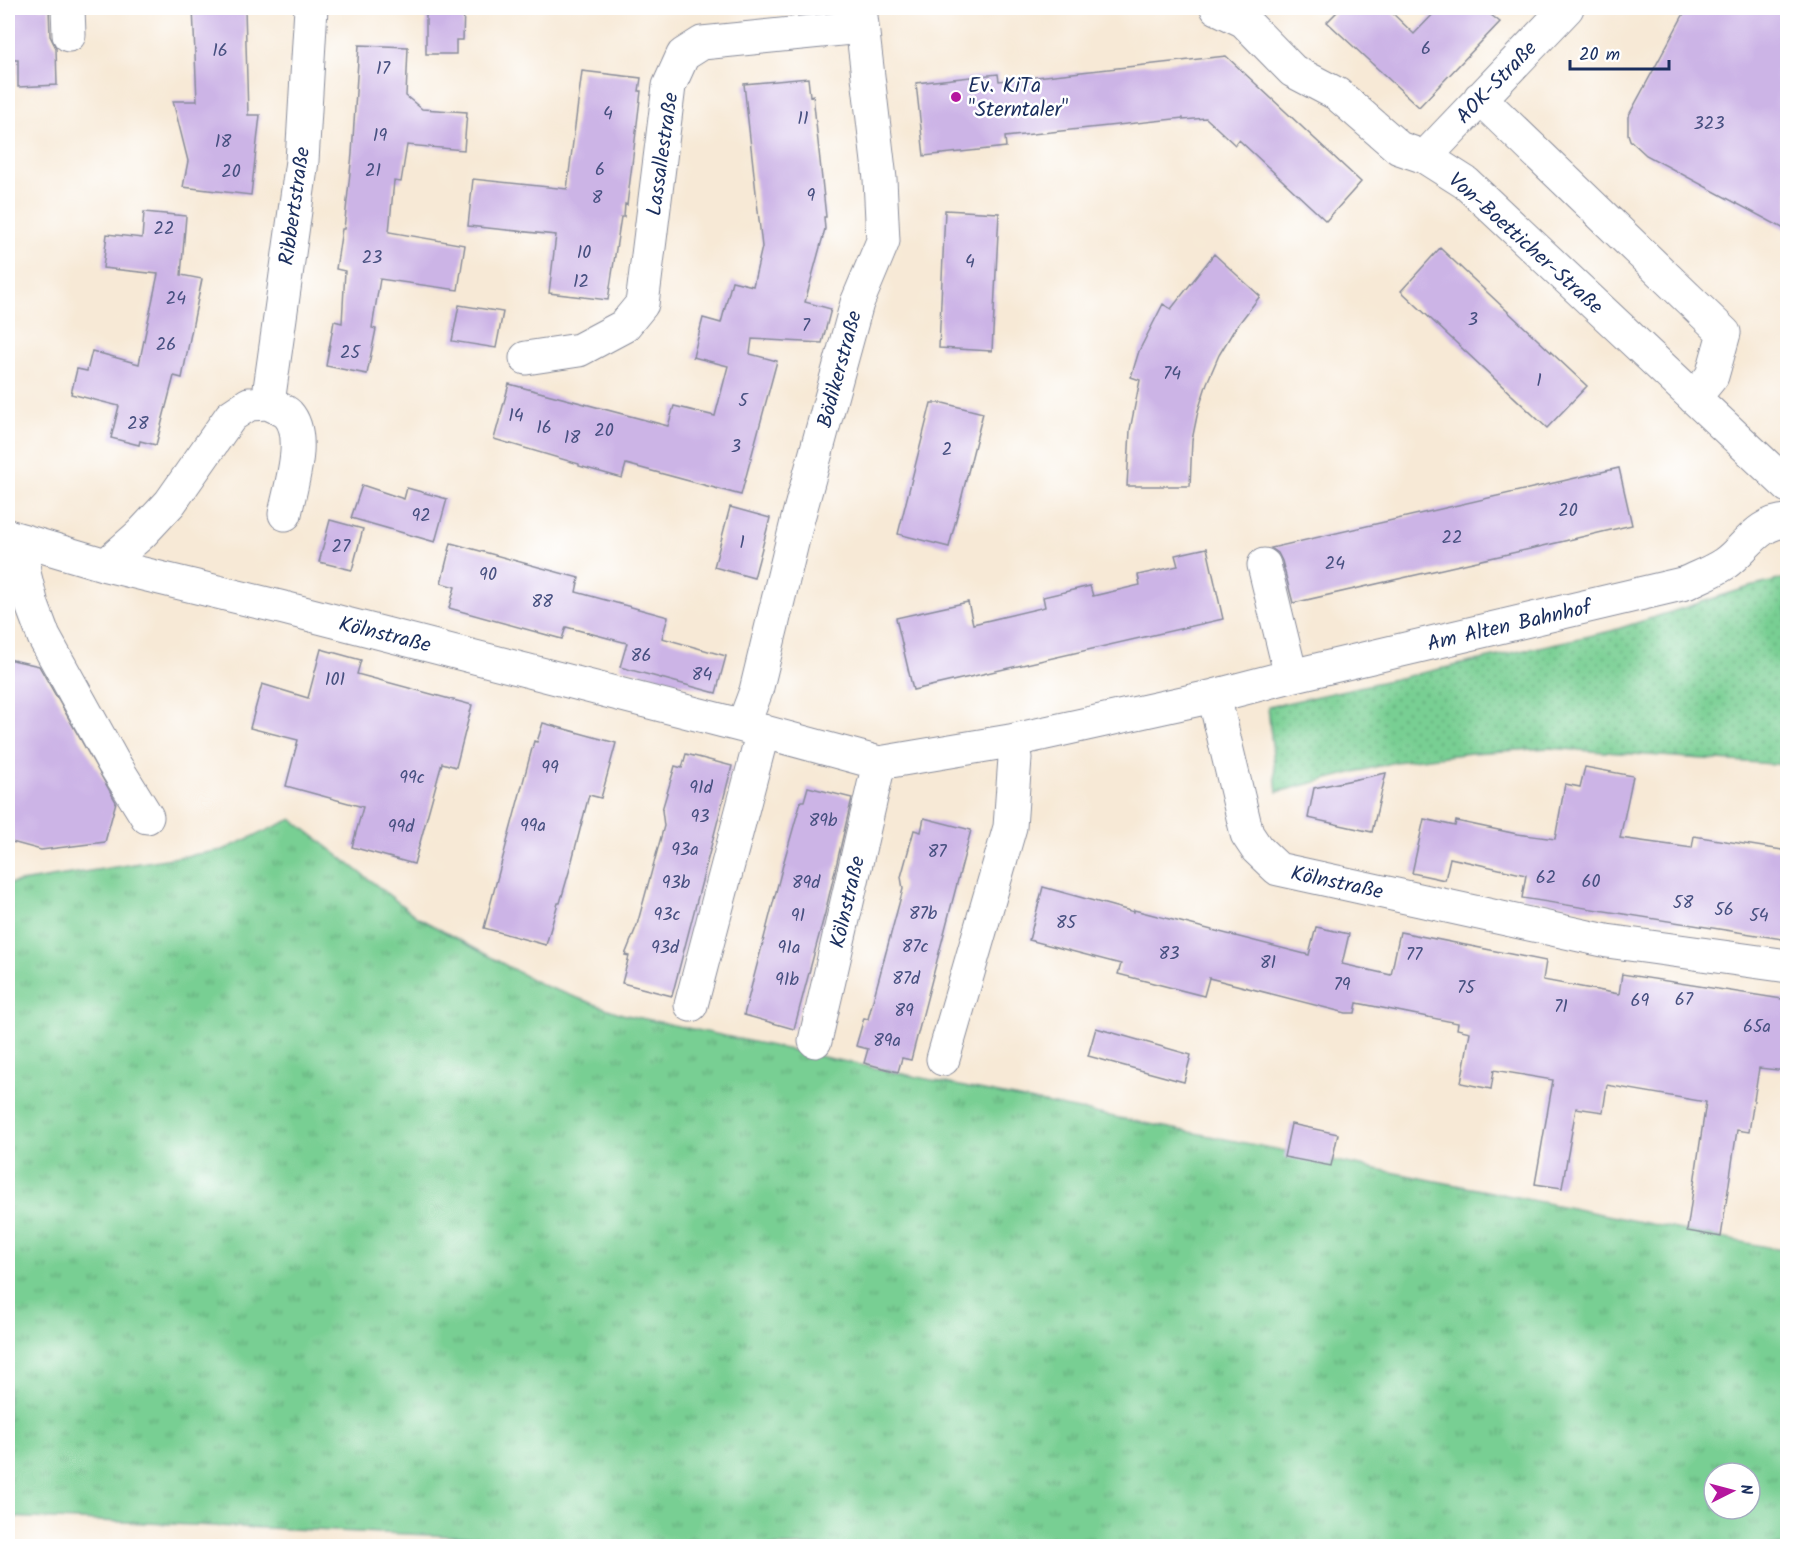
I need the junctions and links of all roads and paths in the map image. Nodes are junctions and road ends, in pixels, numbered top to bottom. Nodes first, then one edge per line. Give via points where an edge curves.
1 (311, 8) edge
2 (1216, 8) edge
3 (1567, 8) edge
4 (860, 17) edge
5 (1480, 98) junction
6 (1425, 157) junction
7 (526, 358) dead end
8 (1694, 398) junction
9 (268, 403) junction
10 (1788, 486) edge
11 (285, 514) dead end
12 (1788, 521) edge
13 (15, 538) edge
14 (1264, 565) dead end
15 (106, 566) junction
16 (1291, 676) junction
17 (1214, 696) junction
18 (753, 729) junction
19 (1010, 741) junction
20 (879, 763) junction
21 (147, 818) dead end
22 (1788, 966) edge
23 (691, 1005) dead end
24 (814, 1041) dead end
25 (943, 1059) dead end

1 - 9 street, Ribbertstraße via 302,161
2 - 6 street, Von-Boetticher-Straße via 1244,21 1293,71 1337,94 1400,148
3 - 5 street, AOK-Straße
4 - 7 street, Lassallestraße via 702,43 683,55 669,86 642,304 624,326 579,350
4 - 18 street, Bödikerstraße via 880,179 883,241 856,303 797,522 756,691
5 - 6 street, AOK-Straße
5 - 8 street via 1724,333 1712,376
6 - 8 street, Von-Boetticher-Straße via 1466,183
8 - 10 street, Von-Boetticher-Straße
9 - 11 street via 288,414 298,431
9 - 15 street via 249,404 231,416 170,503
12 - 16 street, Am Alten Bahnhof via 1776,522 1755,533 1724,564 1686,583
13 - 15 street, Kölnstraße
13 - 21 street via 44,637
14 - 16 street
15 - 18 street, Kölnstraße
16 - 17 street, Am Alten Bahnhof
17 - 19 street, Kölnstraße
17 - 22 street, Kölnstraße via 1247,834 1278,869 1607,941
18 - 20 street, Kölnstraße
18 - 23 street
19 - 20 street, Kölnstraße
19 - 25 street via 1015,758 1010,827
20 - 24 street, Kölnstraße

